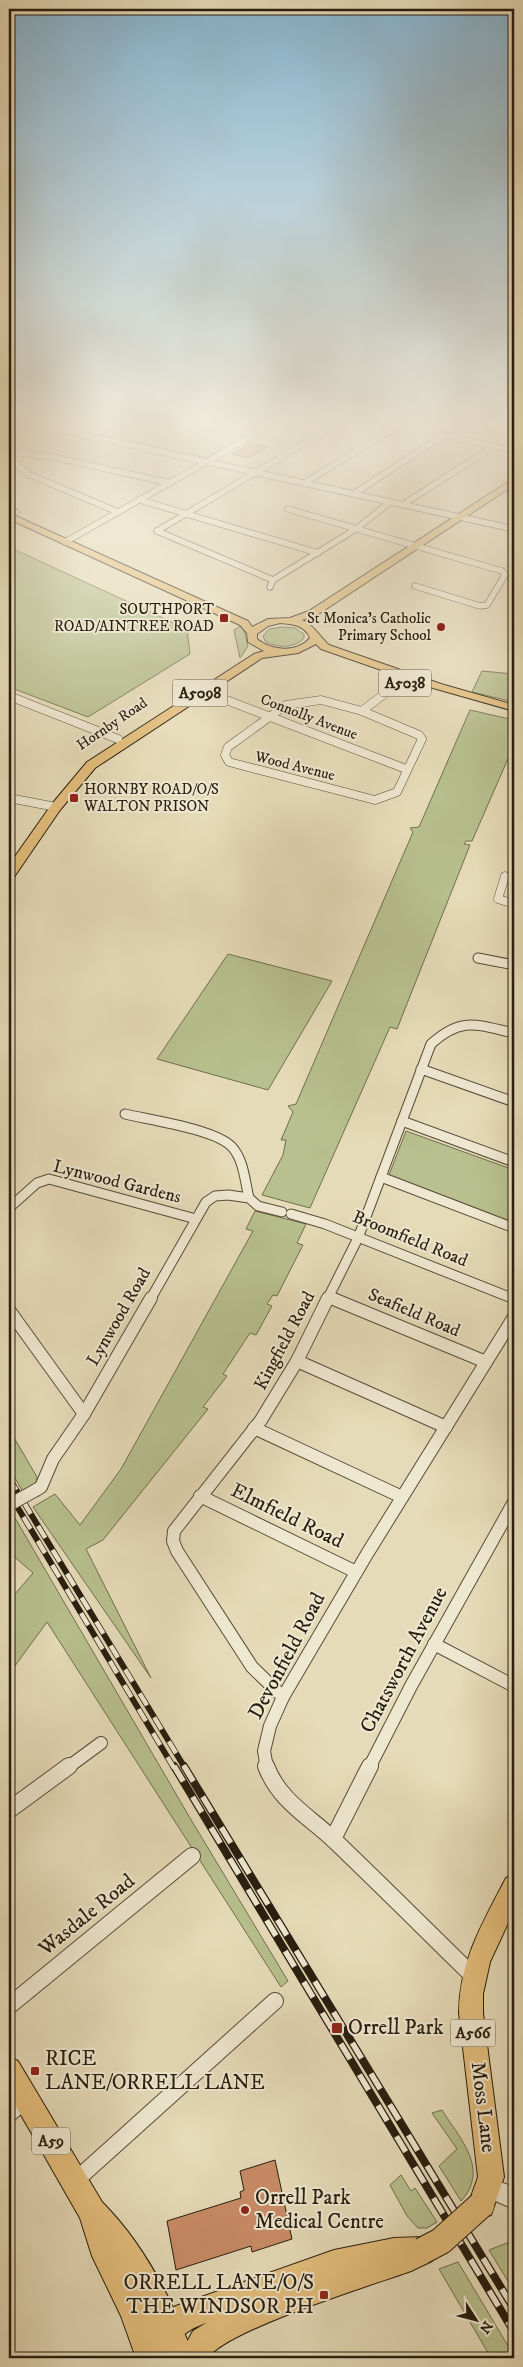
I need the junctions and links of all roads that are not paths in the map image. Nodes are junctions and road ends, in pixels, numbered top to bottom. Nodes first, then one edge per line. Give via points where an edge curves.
1 (61, 536) edge
2 (75, 536) edge
3 (171, 536) edge
4 (262, 536) edge
5 (344, 536) edge
6 (377, 536) edge
7 (432, 536) edge
8 (69, 540) junction
9 (413, 549) junction
10 (318, 553) junction
11 (273, 580) junction
12 (415, 586) dead end
13 (270, 588) dead end
14 (290, 621) junction
15 (266, 623) junction
16 (313, 634) junction
17 (253, 638) junction
18 (297, 649) junction
19 (280, 651) junction
20 (401, 681) junction
21 (202, 691) junction
22 (9, 696) edge
23 (514, 708) edge
24 (362, 711) junction
25 (514, 715) edge
26 (270, 717) junction
27 (118, 739) junction
28 (406, 769) junction
29 (9, 798) edge
30 (52, 806) junction
31 (9, 858) edge
32 (9, 874) edge
33 (505, 876) dead end
34 (514, 904) edge
35 (475, 958) dead end
36 (514, 965) edge
37 (514, 1033) edge
38 (421, 1069) junction
39 (514, 1102) edge
40 (125, 1114) dead end
41 (402, 1121) junction
42 (514, 1162) edge
43 (381, 1177) junction
44 (253, 1202) junction
45 (9, 1208) edge
46 (286, 1213) joint
47 (196, 1219) junction
48 (514, 1228) edge
49 (358, 1238) junction
50 (328, 1297) junction
51 (514, 1299) edge
52 (9, 1310) edge
53 (514, 1317) edge
54 (297, 1361) junction
55 (486, 1362) junction
56 (84, 1414) junction
57 (446, 1427) junction
58 (254, 1428) junction
59 (200, 1496) junction
60 (402, 1497) junction
61 (514, 1502) edge
62 (9, 1505) edge
63 (356, 1572) junction
64 (434, 1644) junction
65 (513, 1683) edge
66 (283, 1698) junction
67 (101, 1743) dead end
68 (9, 1810) edge
69 (333, 1839) junction
70 (192, 1856) dead end
71 (514, 1886) edge
72 (472, 1975) junction
73 (275, 2001) dead end
74 (9, 2006) edge
75 (9, 2070) edge
76 (17, 2106) edge
77 (74, 2181) junction
78 (485, 2196) junction
79 (514, 2197) edge
80 (174, 2345) edge

1 - 8 main road, A5038
2 - 8 street
3 - 11 street
4 - 10 street
5 - 10 street
6 - 9 street
7 - 9 main road
8 - 15 main road, A5038
8 - 17 main road, A5038 via 244,623
9 - 12 street via 502,571 506,575 487,605 480,606
9 - 14 main road via 313,613
9 - 16 main road via 398,563 318,615 314,619
10 - 11 street
11 - 13 street
14 - 15 main road, A5038
14 - 16 main road, A5038 via 305,625
15 - 17 main road via 257,627
16 - 18 main road, A5038 via 310,644
16 - 23 main road, A5038 via 325,647 338,652
17 - 19 main road, A5038 via 265,648
17 - 27 main road, Hornby Road / A5098 via 250,653 245,658
18 - 19 main road, A5038
18 - 20 main road, A5038
19 - 21 main road, A5098 via 258,656
20 - 24 street
20 - 25 main road, A5038 via 464,703
21 - 26 street, Connolly Avenue
21 - 30 main road, Hornby Road / A5098 via 91,765
22 - 27 street
24 - 26 street via 313,700 286,705
24 - 28 street via 419,735 422,739
26 - 28 street, Connolly Avenue
26 - 28 street, Wood Avenue via 228,747 225,755 229,762 376,800 397,792
27 - 30 main road, Hornby Road / A5098 via 84,761
29 - 30 street
30 - 31 main road, Hornby Road / A5098
30 - 32 main road, Hornby Road / A5098
33 - 34 street via 498,899
35 - 36 street
37 - 38 street, Kingfield Road via 472,1023 454,1026 431,1044
38 - 39 street
38 - 41 street, Kingfield Road
40 - 44 street via 213,1135 231,1146 242,1166
41 - 42 street
41 - 43 street, Kingfield Road
43 - 48 street
43 - 49 street, Kingfield Road
44 - 46 street, Lynwood Road
44 - 47 street, Lynwood Road via 216,1196 206,1202
45 - 47 street, Lynwood Gardens via 37,1182 49,1180
46 - 49 street, Broomfield Road via 311,1219
47 - 56 street, Lynwood Road
49 - 50 street, Kingfield Road
49 - 51 street, Broomfield Road
50 - 54 street, Kingfield Road
50 - 55 street, Seafield Road
52 - 56 street
53 - 55 street, Devonfield Road
54 - 57 street
54 - 58 street, Kingfield Road
55 - 57 street, Devonfield Road
56 - 62 street, Lynwood Road, bridge via 53,1459 41,1487
57 - 60 street, Devonfield Road
58 - 59 street, Kingfield Road
58 - 60 street
59 - 63 street, Elmfield Road
59 - 66 street, Kingfield Road via 174,1531 174,1546 252,1667
60 - 63 street, Devonfield Road
61 - 64 street, Chatsworth Avenue
63 - 66 street, Devonfield Road
64 - 65 street
64 - 69 street, Chatsworth Avenue
66 - 69 street, Devonfield Road via 266,1740 266,1766 287,1800
67 - 68 street
69 - 72 street, Devonfield Road
70 - 74 street, Wasdale Road
71 - 72 main road, Moss Lane / A566
72 - 78 main road, Moss Lane / A566 via 471,2013 491,2177
73 - 77 street
75 - 76 main road, A59
76 - 77 main road, A59
77 - 80 main road, A59 via 92,2212 106,2256 138,2297 145,2328
78 - 79 street
78 - 80 main road, bridge via 441,2241 422,2251

